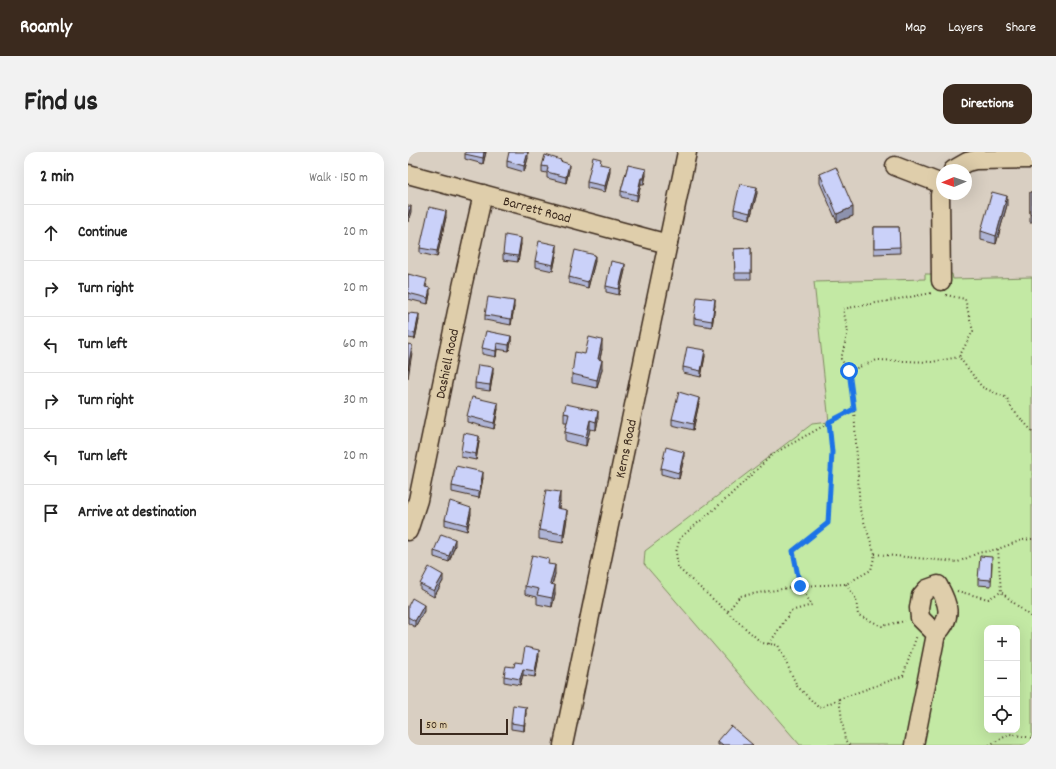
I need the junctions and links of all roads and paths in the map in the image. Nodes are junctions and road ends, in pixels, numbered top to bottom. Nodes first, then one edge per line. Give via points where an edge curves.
1 (687, 152) edge
2 (1032, 159) edge
3 (963, 164) edge
4 (895, 166) dead end
5 (408, 174) edge
6 (936, 183) edge
7 (483, 194) junction
8 (940, 200) edge
9 (668, 244) junction
10 (939, 289) junction
11 (960, 357) junction
12 (849, 371) junction
13 (854, 409) junction
14 (829, 422) junction
15 (1032, 431) edge
16 (408, 532) edge
17 (1032, 539) edge
18 (998, 550) junction
19 (875, 554) junction
20 (846, 584) junction
21 (800, 586) junction
22 (941, 590) junction
23 (1001, 592) junction
24 (728, 611) junction
25 (920, 618) junction
26 (1032, 618) edge
27 (936, 634) junction
28 (769, 644) junction
29 (839, 699) junction
30 (1032, 738) edge
31 (563, 745) edge
32 (849, 745) edge
33 (914, 745) edge
34 (989, 745) edge

1 - 9 street, Kerns Road
2 - 3 street via 975,160
4 - 6 street
5 - 7 street, Barrett Road
7 - 9 street, Barrett Road
7 - 16 street, Dashiell Road via 418,500
8 - 10 street
9 - 31 street, Kerns Road
10 - 11 path via 965,300 973,331
10 - 12 path via 843,309 848,331 840,359
11 - 12 path via 932,362 877,360
11 - 15 path via 982,387 1007,398 1012,409
12 - 13 path
13 - 14 path
13 - 19 path via 860,510
14 - 21 path via 832,452 828,523 793,551
14 - 24 path via 773,454 726,500 680,538 676,552 678,568
17 - 18 path via 1022,540
18 - 19 path via 978,553 958,562
18 - 23 path
19 - 20 path via 871,570
20 - 21 path
20 - 25 path via 856,599 858,615 882,626
21 - 24 path via 740,596
21 - 28 path via 812,605 791,611
22 - 23 path via 968,592 988,599
22 - 25 street via 938,585 927,589 921,596 918,608
22 - 27 street via 946,598 948,613
23 - 26 path
24 - 28 path via 762,642
25 - 27 street
25 - 29 path via 920,627 903,676
27 - 33 street
28 - 29 path via 778,645 797,686 819,708
29 - 32 path
30 - 34 path via 1010,734

